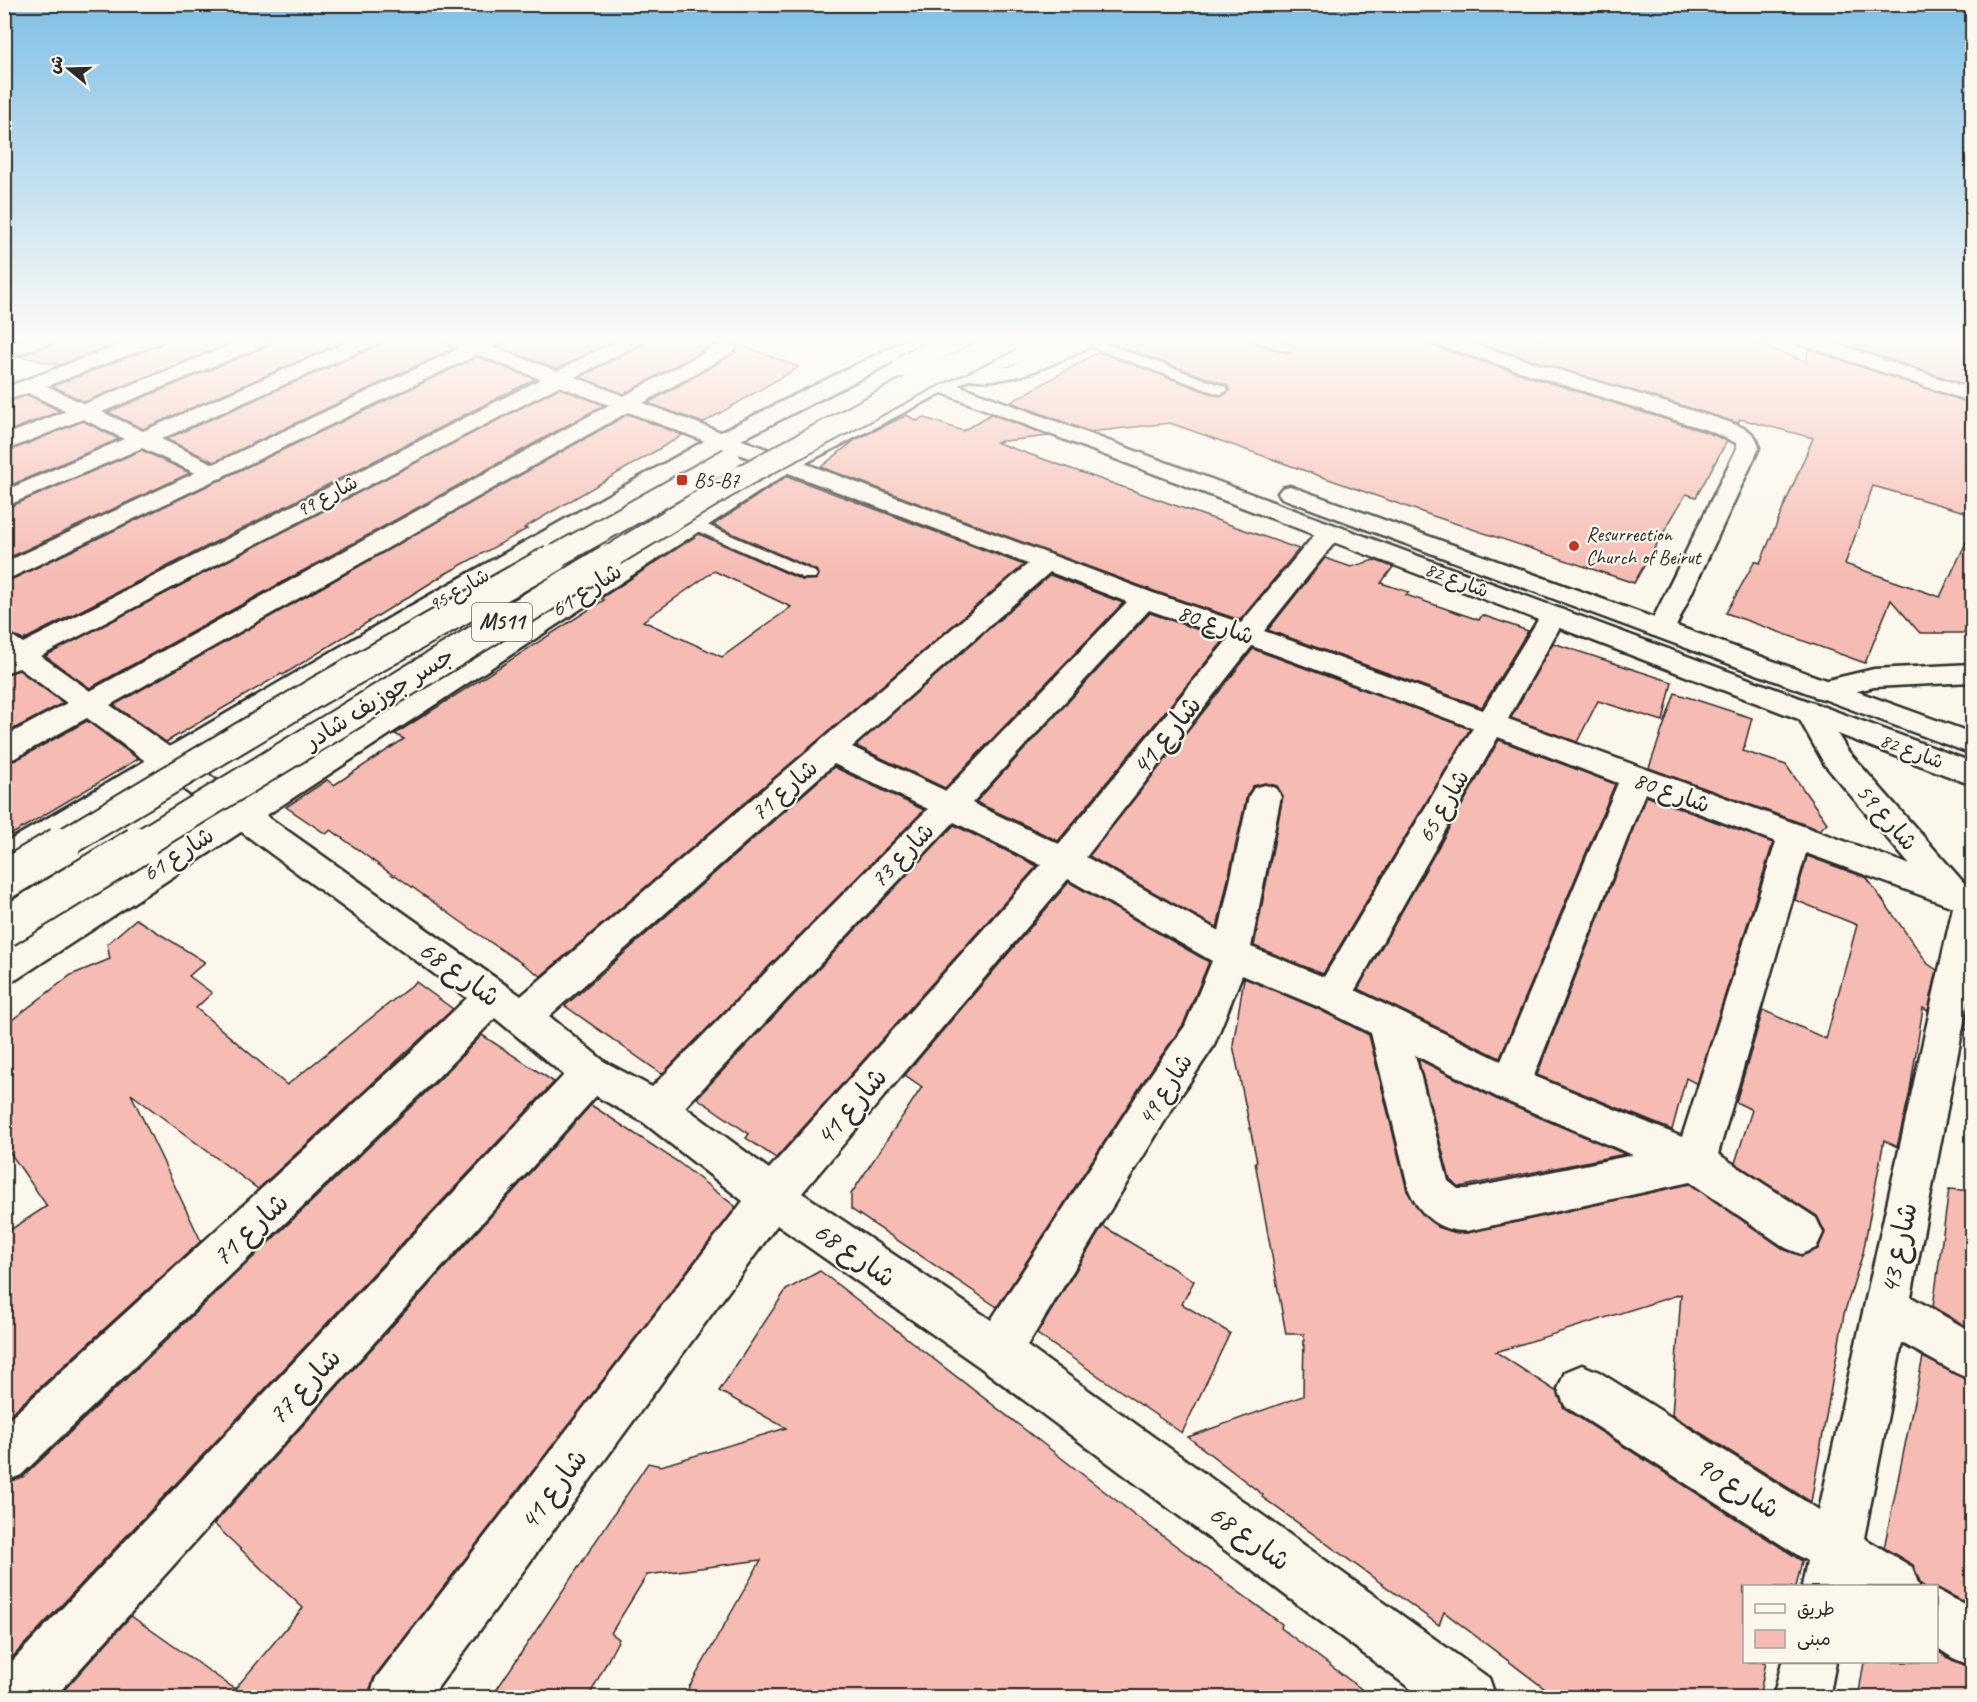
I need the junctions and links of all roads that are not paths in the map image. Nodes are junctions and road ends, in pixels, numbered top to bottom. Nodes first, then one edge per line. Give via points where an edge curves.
1 (67, 418) edge
2 (96, 418) edge
3 (190, 418) edge
4 (323, 418) edge
5 (474, 418) edge
6 (599, 418) edge
7 (664, 418) edge
8 (765, 418) edge
9 (806, 418) edge
10 (851, 418) edge
11 (877, 418) edge
12 (1053, 418) edge
13 (1060, 418) edge
14 (1694, 418) edge
15 (1069, 423) junction
16 (141, 440) junction
17 (723, 440) junction
18 (4, 444) edge
19 (786, 464) junction
20 (214, 473) junction
21 (4, 500) edge
22 (691, 523) junction
23 (1330, 532) junction
24 (1046, 562) junction
25 (4, 573) edge
26 (809, 574) dead end
27 (1144, 599) junction
28 (1553, 616) junction
29 (1662, 629) junction
30 (1248, 634) junction
31 (10, 654) edge
32 (1972, 673) edge
33 (1818, 702) junction
34 (88, 703) junction
35 (1491, 726) junction
36 (1972, 744) edge
37 (830, 749) junction
38 (4, 750) edge
39 (168, 761) junction
40 (1972, 774) edge
41 (1635, 779) junction
42 (1265, 796) dead end
43 (951, 805) junction
44 (240, 814) junction
45 (1794, 838) junction
46 (4, 859) edge
47 (1064, 861) junction
48 (4, 880) edge
49 (1966, 906) edge
50 (4, 928) edge
51 (1232, 955) junction
52 (4, 968) edge
53 (1332, 996) junction
54 (508, 1006) junction
55 (1387, 1023) junction
56 (591, 1074) junction
57 (1511, 1085) junction
58 (657, 1109) junction
59 (1695, 1162) junction
60 (772, 1197) junction
61 (1801, 1233) dead end
62 (1885, 1308) junction
63 (997, 1352) junction
64 (1972, 1357) edge
65 (1582, 1389) dead end
66 (4, 1458) edge
67 (1832, 1568) edge
68 (1887, 1585) edge
69 (1938, 1617) edge
70 (1972, 1639) edge
71 (1809, 1663) edge
72 (16, 1698) edge
73 (396, 1698) edge
74 (1469, 1698) edge
75 (1801, 1698) edge

1 - 18 main road
2 - 16 main road
3 - 16 main road
4 - 20 main road
5 - 31 main road, شارع 99
6 - 34 main road
7 - 17 main road, شارع 80
8 - 17 main road, شارع 95
9 - 48 main road, جسر جوزيف شادر / M511, bridge via 318,692
10 - 50 main road, جسر جوزيف شادر / M511, bridge via 745,475
11 - 19 main road, شارع 61
12 - 15 main road, شارع 82
13 - 15 main road, شارع 82
14 - 29 main road via 1737,433 1747,441 1748,448
15 - 23 main road, شارع 82
15 - 29 main road, شارع 82
16 - 20 main road
16 - 21 main road
17 - 19 main road, شارع 80
17 - 39 main road, شارع 95
19 - 22 main road, شارع 61
19 - 24 main road, شارع 80
20 - 25 main road
22 - 26 lane
22 - 44 main road, شارع 61
23 - 28 main road, شارع 82
23 - 30 main road, شارع 41
24 - 27 main road, شارع 80
24 - 37 main road, شارع 71
27 - 30 main road, شارع 80
27 - 43 main road, شارع 73
28 - 33 main road, شارع 82
28 - 35 main road, شارع 65
29 - 33 main road, شارع 82
30 - 35 main road, شارع 80
30 - 47 main road, شارع 41
31 - 34 main road
32 - 33 main road via 1874,678
33 - 36 main road, شارع 82
33 - 40 main road, شارع 82
33 - 49 main road, شارع 59 via 1836,757
34 - 38 main road
34 - 39 main road
35 - 41 main road, شارع 80
35 - 53 main road, شارع 65
37 - 43 main road
37 - 54 main road, شارع 71
39 - 44 main road, شارع 68
39 - 46 main road, شارع 95
41 - 45 main road, شارع 80
41 - 57 main road
42 - 51 main road, شارع 49
43 - 47 main road
43 - 58 main road, شارع 73
44 - 52 main road, شارع 61
44 - 54 main road, شارع 68
45 - 49 main road, شارع 80
45 - 59 main road
47 - 51 main road
47 - 60 main road, شارع 41
49 - 62 main road, شارع 43
51 - 53 main road
51 - 63 main road, شارع 49 via 1200,1035
53 - 55 main road
54 - 56 main road, شارع 68
54 - 66 main road, شارع 71 via 424,1065
55 - 57 main road
55 - 59 main road via 1430,1190 1449,1208 1467,1210
56 - 58 main road, شارع 68
56 - 72 main road, شارع 77
57 - 59 main road
58 - 60 main road, شارع 68
59 - 61 main road
60 - 63 main road, شارع 68
60 - 73 main road, شارع 41
62 - 64 main road
62 - 67 main road, شارع 43
63 - 74 main road, شارع 68
65 - 67 main road, شارع 90
67 - 68 main road, شارع 90
69 - 70 main road
71 - 75 main road

